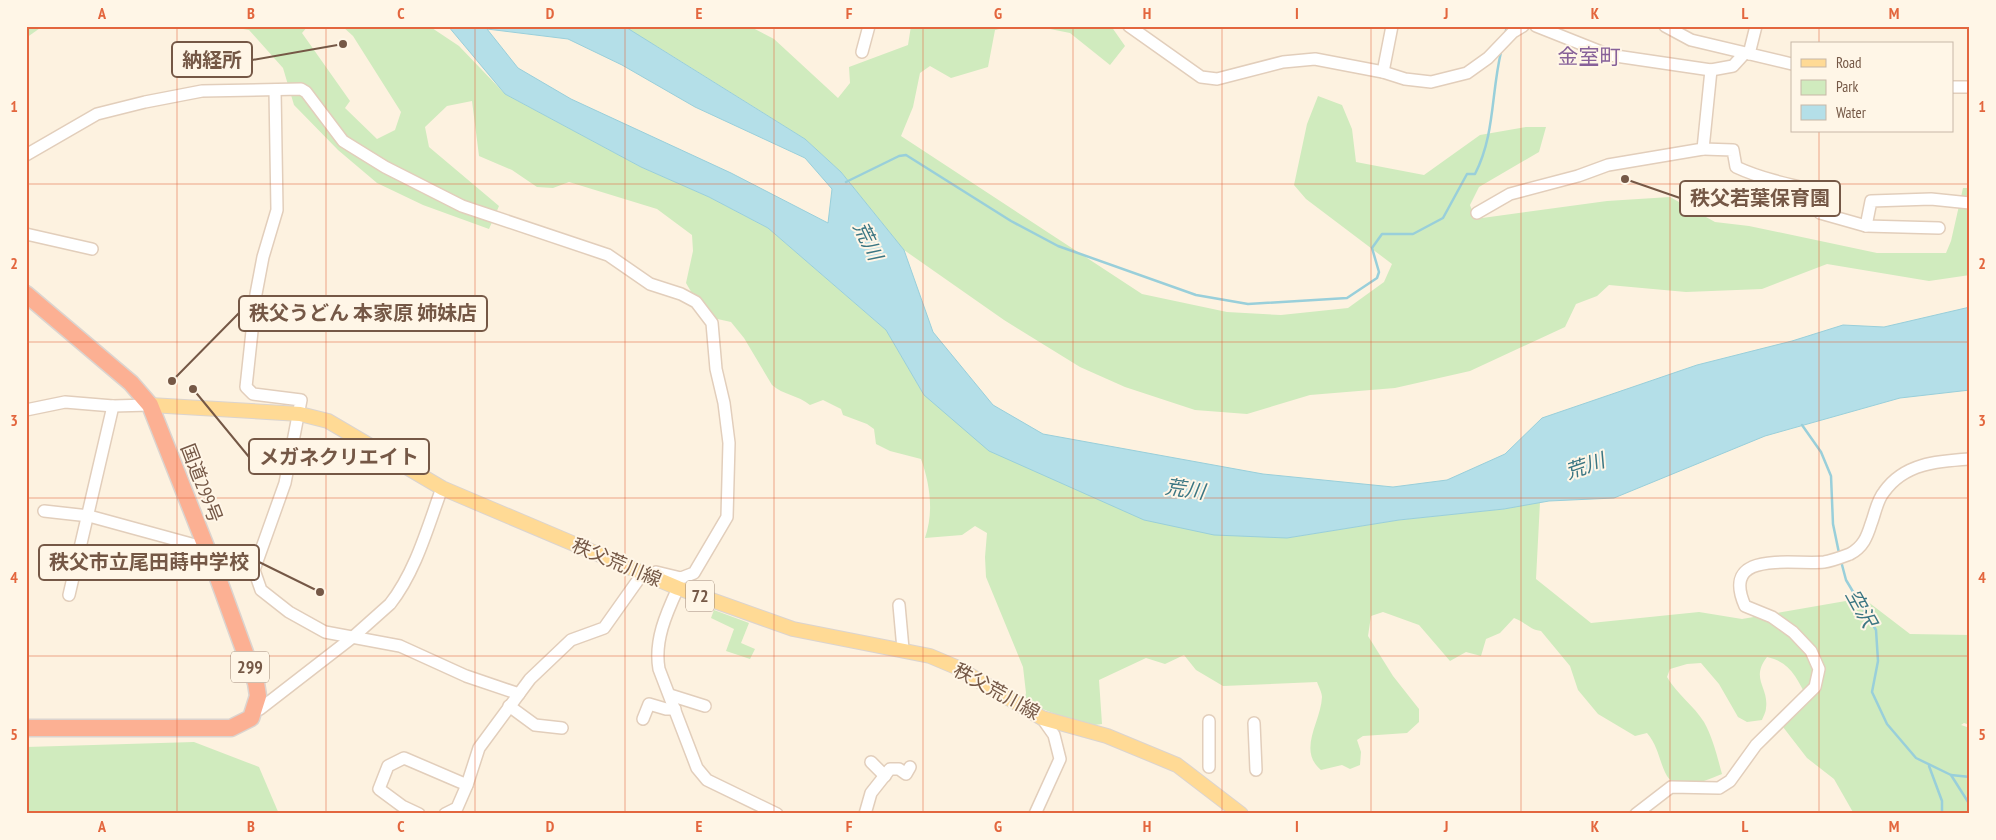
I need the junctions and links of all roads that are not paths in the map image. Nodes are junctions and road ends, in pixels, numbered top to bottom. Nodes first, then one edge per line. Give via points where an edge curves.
1 (869, 26) edge
2 (1129, 26) edge
3 (1392, 26) edge
4 (1523, 26) edge
5 (1536, 26) edge
6 (1666, 26) edge
7 (1756, 26) edge
8 (862, 52) dead end
9 (1747, 54) junction
10 (1791, 64) edge
11 (1711, 70) junction
12 (1382, 72) junction
13 (1954, 87) edge
14 (1970, 87) edge
15 (275, 90) junction
16 (1703, 149) junction
17 (26, 156) edge
18 (1970, 203) edge
19 (1477, 213) dead end
20 (1866, 226) junction
21 (1939, 228) dead end
22 (26, 234) edge
23 (92, 249) dead end
24 (26, 294) edge
25 (150, 405) junction
26 (113, 406) junction
27 (26, 410) edge
28 (300, 414) junction
29 (1970, 460) edge
30 (442, 488) junction
31 (44, 511) dead end
32 (89, 516) junction
33 (206, 548) junction
34 (214, 567) junction
35 (254, 570) junction
36 (649, 575) junction
37 (678, 588) junction
38 (69, 595) dead end
39 (899, 604) dead end
40 (353, 637) junction
41 (903, 648) junction
42 (520, 694) junction
43 (670, 695) junction
44 (510, 706) junction
45 (705, 706) dead end
46 (255, 707) junction
47 (675, 709) junction
48 (1042, 718) junction
49 (643, 720) dead end
50 (1209, 721) dead end
51 (1254, 723) dead end
52 (26, 728) edge
53 (562, 728) dead end
54 (872, 762) dead end
55 (910, 767) dead end
56 (1209, 767) dead end
57 (1256, 770) dead end
58 (885, 776) junction
59 (467, 785) junction
60 (460, 811) edge
61 (419, 814) edge
62 (445, 814) edge
63 (777, 814) edge
64 (865, 814) edge
65 (1035, 814) edge
66 (1241, 814) edge
67 (1636, 814) edge

1 - 8 street
2 - 12 street via 1201,77 1218,79 1283,62 1315,58
3 - 12 street
4 - 12 street via 1467,73 1431,82
5 - 11 street via 1609,55
6 - 9 street via 1691,40
7 - 9 street
9 - 10 street
9 - 11 street via 1733,66
11 - 16 street
13 - 14 street
15 - 17 street via 202,91 97,114
15 - 28 street via 277,210 256,294 246,387 253,394 301,400
15 - 36 street via 301,89 306,92 343,141 446,200 608,255 650,284 696,302 712,324 716,369 724,403 729,443 727,517 694,573 681,578 656,572
16 - 19 street via 1608,165 1510,194
16 - 20 street via 1733,150 1736,167 1744,171 1827,193 1820,213
18 - 20 street via 1871,201
20 - 21 street
22 - 23 street
24 - 25 highway, 国道299号 / 299 via 131,384
25 - 26 street
25 - 28 main road, 秩父荒川線 / 72
25 - 33 highway, 国道299号 / 299
26 - 27 street via 65,402
26 - 32 street
28 - 30 main road, 秩父荒川線 / 72 via 328,421
28 - 35 street via 286,483
29 - 67 street via 1933,462 1912,468 1894,480 1883,493 1861,547 1849,554 1825,562 1772,562 1750,566 1740,579 1738,592 1745,606 1772,617 1811,651 1819,669 1815,688 1756,745 1730,781 1719,788 1671,787
30 - 36 main road, 秩父荒川線 / 72
30 - 40 street via 414,563 398,594
31 - 32 street
32 - 33 street
32 - 38 street
33 - 34 highway, 国道299号 / 299
34 - 35 street
34 - 46 highway, 国道299号 / 299 via 256,683 258,696
35 - 40 street via 261,590 289,612 326,632
36 - 37 main road, 秩父荒川線 / 72
36 - 42 street via 604,628 571,640
37 - 41 main road, 秩父荒川線 / 72 via 793,629
37 - 43 street via 658,641 659,670
39 - 41 street
40 - 42 street via 400,646 466,676
40 - 46 street via 260,709
41 - 48 main road, 秩父荒川線 / 72 via 956,667
42 - 44 street
43 - 45 street
43 - 47 street
44 - 53 street via 536,725
44 - 59 street via 479,748
46 - 52 highway, 299 via 251,718 231,728
47 - 49 street via 649,704
47 - 63 street via 701,775
48 - 65 street via 1054,735 1060,759
48 - 66 main road, 秩父荒川線 / 72 via 1107,736 1177,765
50 - 56 street
51 - 57 street
54 - 58 street
55 - 58 street via 906,774 899,769 890,769
58 - 64 street via 871,793
59 - 60 street
59 - 61 street via 404,758 394,761 388,766 378,789
60 - 62 street

